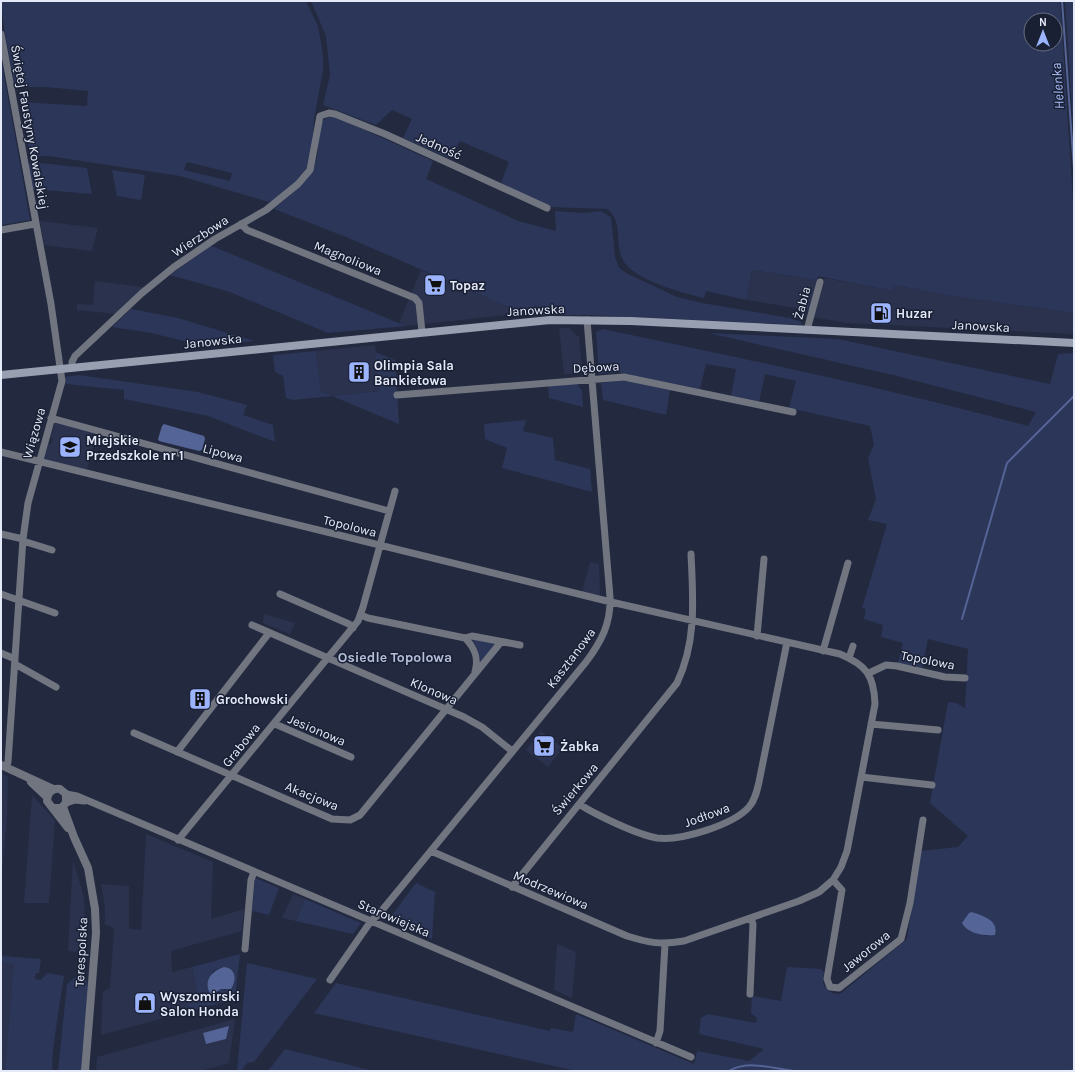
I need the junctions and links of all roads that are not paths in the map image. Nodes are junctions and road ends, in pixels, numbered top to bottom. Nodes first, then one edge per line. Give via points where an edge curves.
1 (1, 34) edge
2 (320, 116) joint
3 (548, 208) dead end
4 (35, 224) junction
5 (241, 224) junction
6 (1, 230) edge
7 (820, 282) dead end
8 (587, 320) junction
9 (807, 330) junction
10 (422, 332) junction
11 (1074, 343) edge
12 (72, 368) junction
13 (61, 369) junction
14 (1, 375) edge
15 (592, 379) junction
16 (398, 395) dead end
17 (793, 412) dead end
18 (51, 418) junction
19 (1, 452) edge
20 (39, 462) junction
21 (395, 491) dead end
22 (389, 511) junction
23 (1, 534) edge
24 (23, 540) junction
25 (380, 546) junction
26 (52, 550) dead end
27 (691, 554) dead end
28 (764, 559) dead end
29 (848, 563) dead end
30 (1, 594) edge
31 (280, 594) dead end
32 (20, 600) junction
33 (611, 602) junction
34 (54, 612) dead end
35 (361, 615) junction
36 (693, 620) junction
37 (252, 625) dead end
38 (353, 628) junction
39 (269, 633) junction
40 (757, 636) junction
41 (465, 638) junction
42 (501, 642) junction
43 (787, 642) junction
44 (520, 645) dead end
45 (853, 646) dead end
46 (823, 650) junction
47 (1, 653) edge
48 (328, 658) junction
49 (850, 658) junction
50 (15, 661) junction
51 (869, 673) junction
52 (474, 676) junction
53 (965, 678) dead end
54 (56, 686) dead end
55 (446, 709) junction
56 (275, 724) junction
57 (871, 724) junction
58 (938, 730) dead end
59 (134, 733) dead end
60 (512, 751) junction
61 (177, 752) junction
62 (351, 757) dead end
63 (4, 766) edge
64 (23, 775) junction
65 (232, 776) junction
66 (861, 777) junction
67 (932, 785) dead end
68 (53, 789) junction
69 (66, 794) junction
70 (47, 798) junction
71 (88, 801) junction
72 (579, 804) junction
73 (65, 805) junction
74 (53, 808) junction
75 (923, 820) dead end
76 (74, 837) junction
77 (178, 840) junction
78 (431, 851) junction
79 (254, 872) junction
80 (833, 880) junction
81 (512, 887) junction
82 (751, 918) junction
83 (371, 922) junction
84 (665, 944) junction
85 (244, 949) dead end
86 (330, 980) dead end
87 (750, 994) dead end
88 (656, 1043) junction
89 (691, 1056) dead end
90 (85, 1071) edge

1 - 4 street, Świętej Faustyny Kowalskiej
2 - 3 street, Jedność via 335,114 385,134
2 - 5 street, Wierzbowa via 313,159 306,176 273,205
4 - 6 street, Świętej Faustyny Kowalskiej
4 - 13 street, Świętej Faustyny Kowalskiej
5 - 10 street, Magnoliowa via 247,230 415,298 419,303
5 - 12 street, Wierzbowa via 174,267 142,292 75,356
7 - 9 street, Żabia
8 - 9 main road, Janowska
8 - 10 main road, Janowska via 531,321
8 - 15 street, Kasztanowa
9 - 11 main road, Janowska
10 - 12 main road, Janowska
12 - 13 main road, Janowska
13 - 14 main road, Janowska
13 - 18 street, Wiązowa via 62,381
15 - 16 street, Dębowa
15 - 17 street, Dębowa via 624,377
15 - 33 street, Kasztanowa
18 - 20 street, Wiązowa
18 - 22 street, Lipowa
19 - 20 street, Topolowa
20 - 24 street, Wiązowa via 28,504
20 - 25 street, Topolowa
21 - 22 street, Grabowa
22 - 25 street, Grabowa
23 - 24 street
24 - 26 street
24 - 32 street
25 - 33 street, Topolowa
25 - 35 street, Grabowa
27 - 36 street
28 - 40 street
29 - 46 street
30 - 32 street
31 - 38 street
32 - 34 street
32 - 50 street
33 - 36 street, Topolowa
33 - 60 street, Kasztanowa via 606,631 598,646
35 - 38 street, Grabowa
35 - 41 street
36 - 40 street, Topolowa
36 - 72 street, Świerkowa via 690,648 685,667 677,682
37 - 39 street, Klonowa
38 - 48 street, Grabowa
39 - 48 street, Klonowa
39 - 61 street
40 - 43 street, Topolowa
41 - 42 street via 472,636
41 - 52 street via 476,652
42 - 44 street
42 - 52 street, Akacjowa
43 - 46 street, Topolowa
43 - 72 street, Jodłowa via 755,798 739,816 685,836 658,838 645,835
45 - 49 street
46 - 49 street, Topolowa
47 - 50 street
48 - 55 street, Klonowa
48 - 56 street, Grabowa
49 - 51 street, Topolowa
50 - 54 street
50 - 63 street via 8,762
51 - 53 street, Topolowa via 891,665 945,677
51 - 57 street, Modrzewiowa via 875,690
52 - 55 street, Akacjowa
55 - 60 street, Klonowa via 482,727
55 - 65 street, Akacjowa via 360,816 350,820 332,819
56 - 62 street, Jesionowa
56 - 65 street, Grabowa
57 - 58 street
57 - 66 street, Modrzewiowa
59 - 61 street, Akacjowa
60 - 78 street, Kasztanowa
61 - 65 street, Akacjowa
63 - 64 street
64 - 68 street
64 - 70 street
65 - 77 street, Grabowa
66 - 67 street
66 - 80 street, Modrzewiowa via 847,851
68 - 69 street via 60,789
68 - 70 street
69 - 71 street, Starowiejska
69 - 73 street
70 - 74 street via 48,804
71 - 73 street, Starowiejska via 75,800
71 - 77 street, Starowiejska
72 - 81 street, Świerkowa
73 - 74 street via 59,809
73 - 76 street, Terespolska
74 - 76 street, Terespolska
75 - 80 street, Jaworowa via 901,939 840,988 834,989 830,987 827,979 842,890
76 - 90 street, Terespolska via 88,868 95,908 96,933
77 - 79 street, Starowiejska
78 - 81 street, Modrzewiowa
78 - 83 street, Kasztanowa
79 - 83 street, Starowiejska
79 - 85 street
80 - 82 street, Modrzewiowa via 812,895
81 - 84 street, Modrzewiowa via 627,936
82 - 84 street, Modrzewiowa via 684,941
82 - 87 street via 753,924
83 - 86 street, Kasztanowa
83 - 88 street, Starowiejska
84 - 88 street via 660,1031
88 - 89 street, Starowiejska

